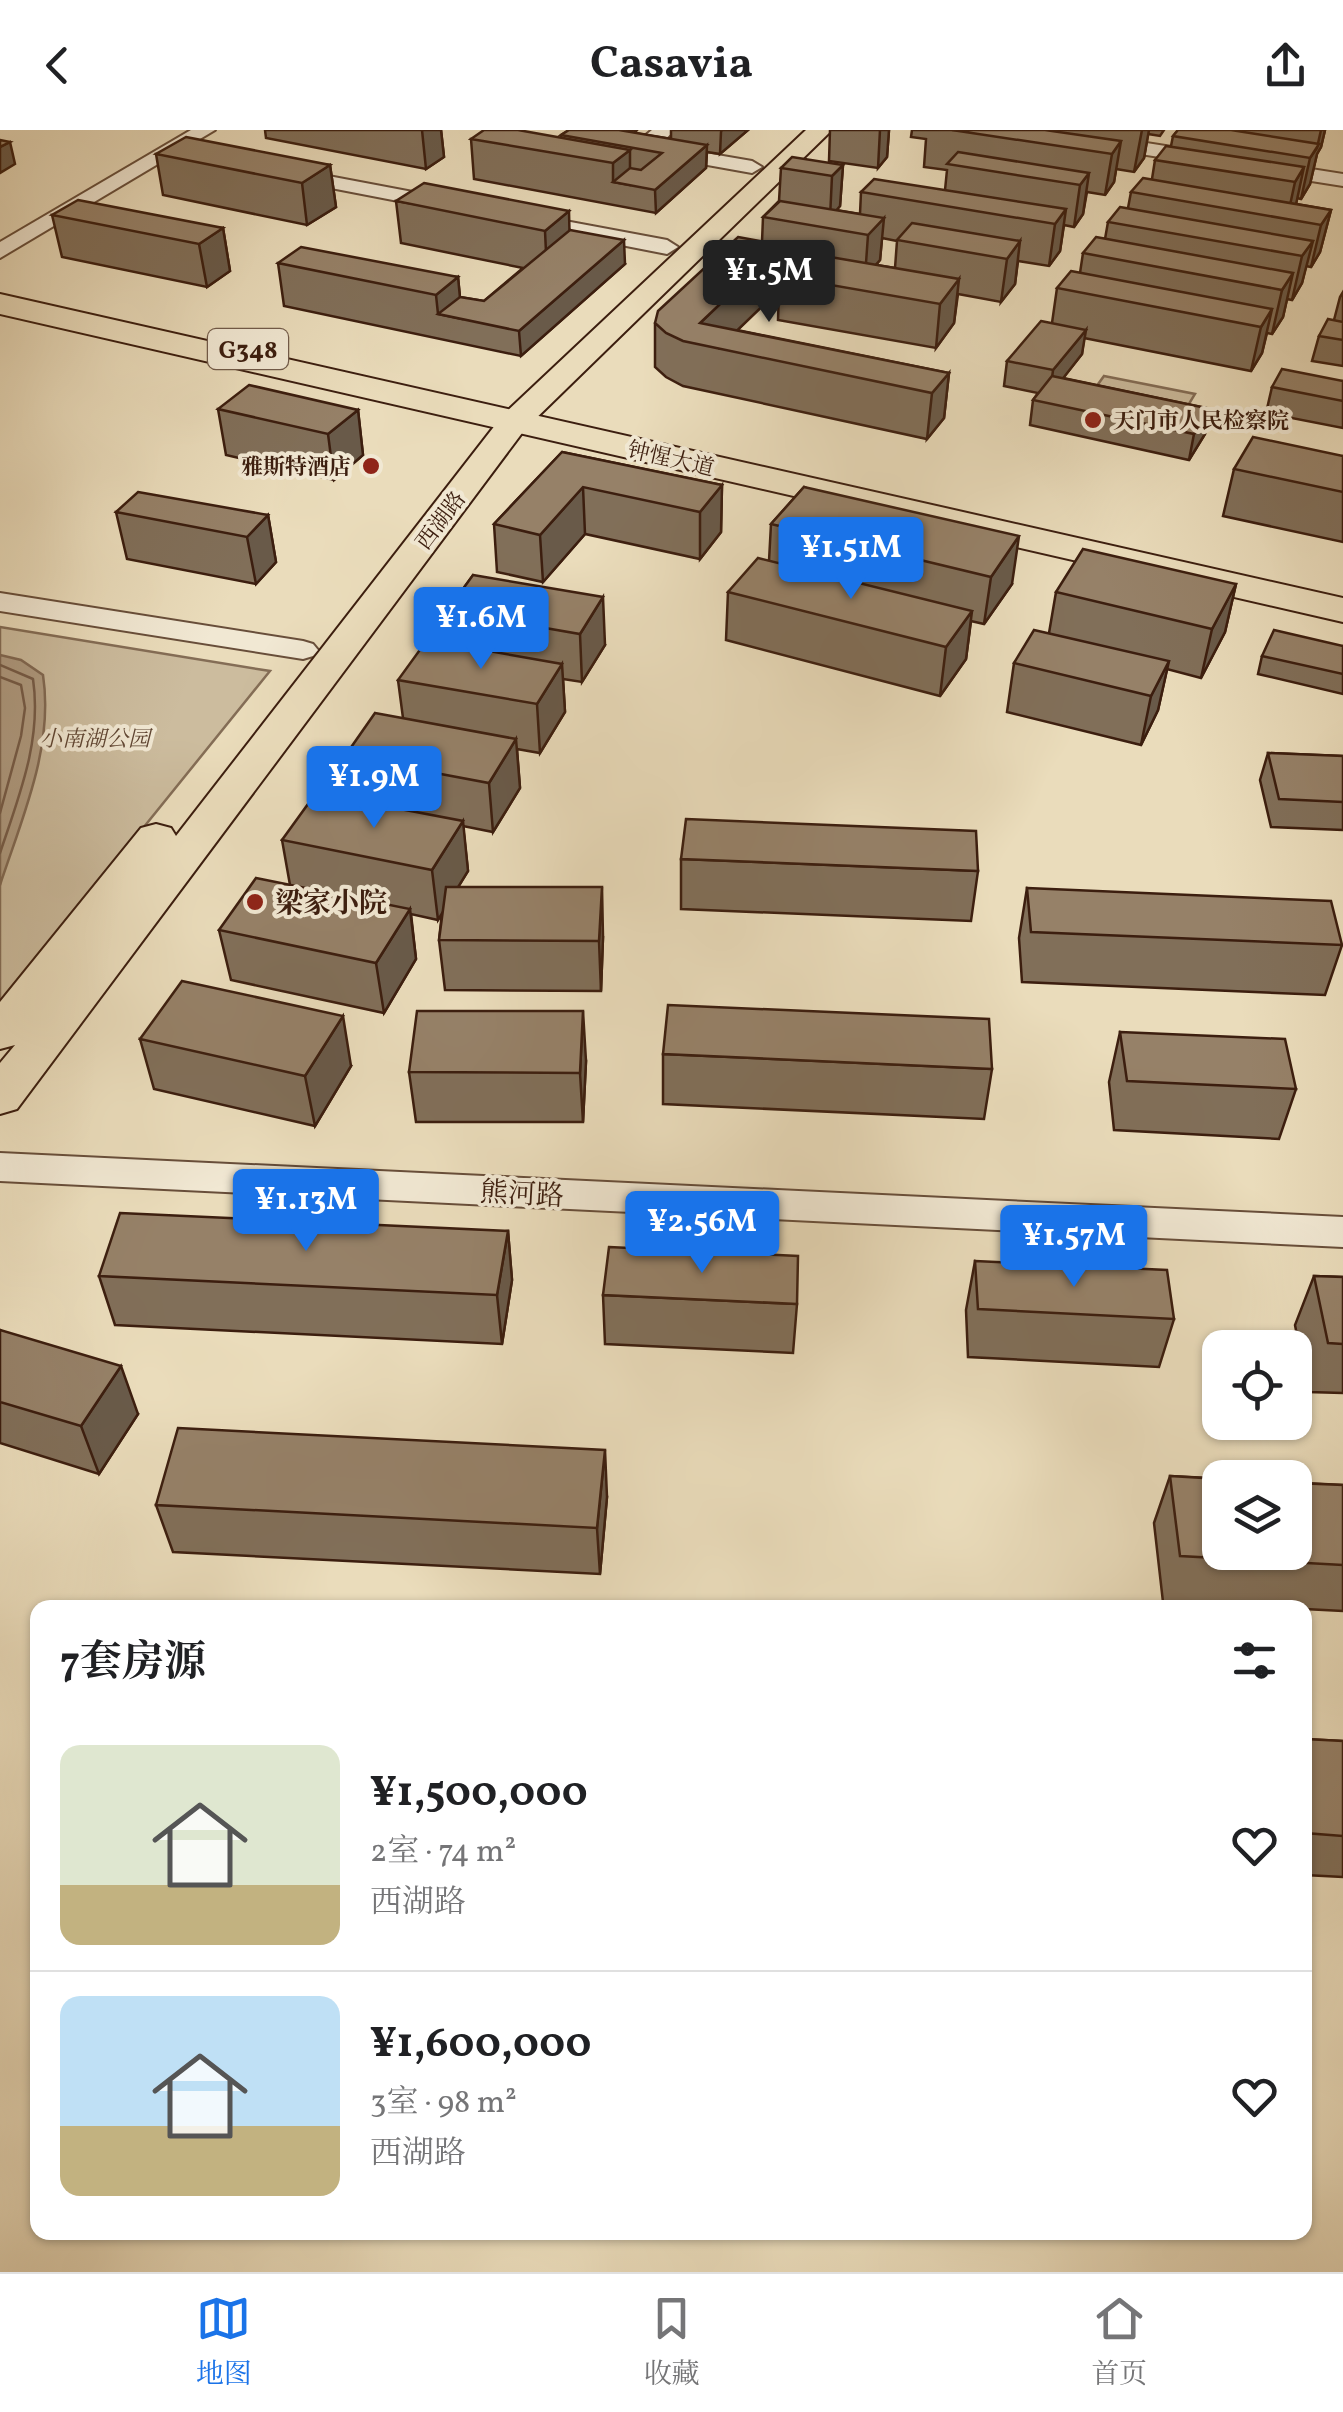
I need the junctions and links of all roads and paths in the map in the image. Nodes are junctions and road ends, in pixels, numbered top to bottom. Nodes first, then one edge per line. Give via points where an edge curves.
1 (205, 130) edge
2 (665, 130) edge
3 (791, 130) edge
4 (820, 130) edge
5 (1026, 130) edge
6 (169, 152) junction
7 (207, 159) edge
8 (752, 167) junction
9 (265, 170) edge
10 (1343, 180) edge
11 (667, 247) junction
12 (0, 251) edge
13 (0, 282) edge
14 (0, 293) edge
15 (0, 304) edge
16 (0, 314) edge
17 (489, 409) junction
18 (581, 429) junction
19 (1343, 584) edge
20 (1343, 595) edge
21 (0, 602) edge
22 (1343, 610) edge
23 (1343, 627) edge
24 (304, 650) junction
25 (0, 1033) edge
26 (0, 1097) edge
27 (0, 1167) edge
28 (1343, 1232) edge

1 - 6 street
2 - 8 street via 642,148
3 - 8 main road, 西湖路
4 - 17 main road, 西湖路
5 - 10 street
6 - 7 street
6 - 12 street
8 - 11 main road, 西湖路
9 - 11 street
11 - 17 main road, 西湖路
13 - 17 highway via 428,378
14 - 17 highway, 钟惺大道 / G348
15 - 17 highway, 钟惺大道 / G348
16 - 17 highway via 400,407
17 - 18 highway, 钟惺大道 / G348
17 - 24 main road, 西湖路
17 - 26 main road, 西湖路
18 - 19 highway via 642,424
18 - 20 highway, 钟惺大道 / G348
18 - 22 highway, 钟惺大道 / G348
18 - 23 highway via 620,460
21 - 24 street
24 - 25 main road, 西湖路
27 - 28 street, 熊河路

